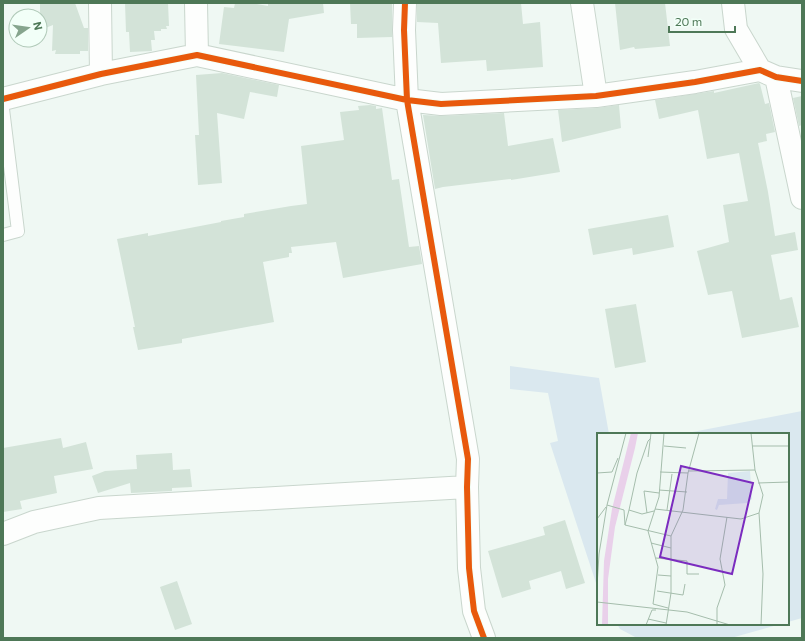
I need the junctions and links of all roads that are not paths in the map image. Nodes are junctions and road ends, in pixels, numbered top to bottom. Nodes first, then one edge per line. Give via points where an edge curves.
1 (100, 3) edge
2 (196, 3) edge
3 (405, 3) edge
4 (582, 3) edge
5 (733, 3) edge
6 (198, 55) junction
7 (101, 74) junction
8 (768, 74) junction
9 (802, 81) edge
10 (596, 96) junction
11 (3, 99) edge
12 (407, 100) junction
13 (3, 109) edge
14 (802, 198) edge
15 (3, 235) edge
16 (467, 487) junction
17 (3, 534) edge
18 (484, 638) edge

1 - 7 street
2 - 6 street
3 - 12 street
4 - 10 street
5 - 8 street via 736,28
6 - 7 street
6 - 12 street
7 - 11 street
8 - 9 street
8 - 10 street
8 - 14 street
10 - 12 street via 441,104
12 - 16 street via 468,459
13 - 15 lane via 18,231
16 - 17 street via 100,508 34,522
16 - 18 street via 469,568 474,611

